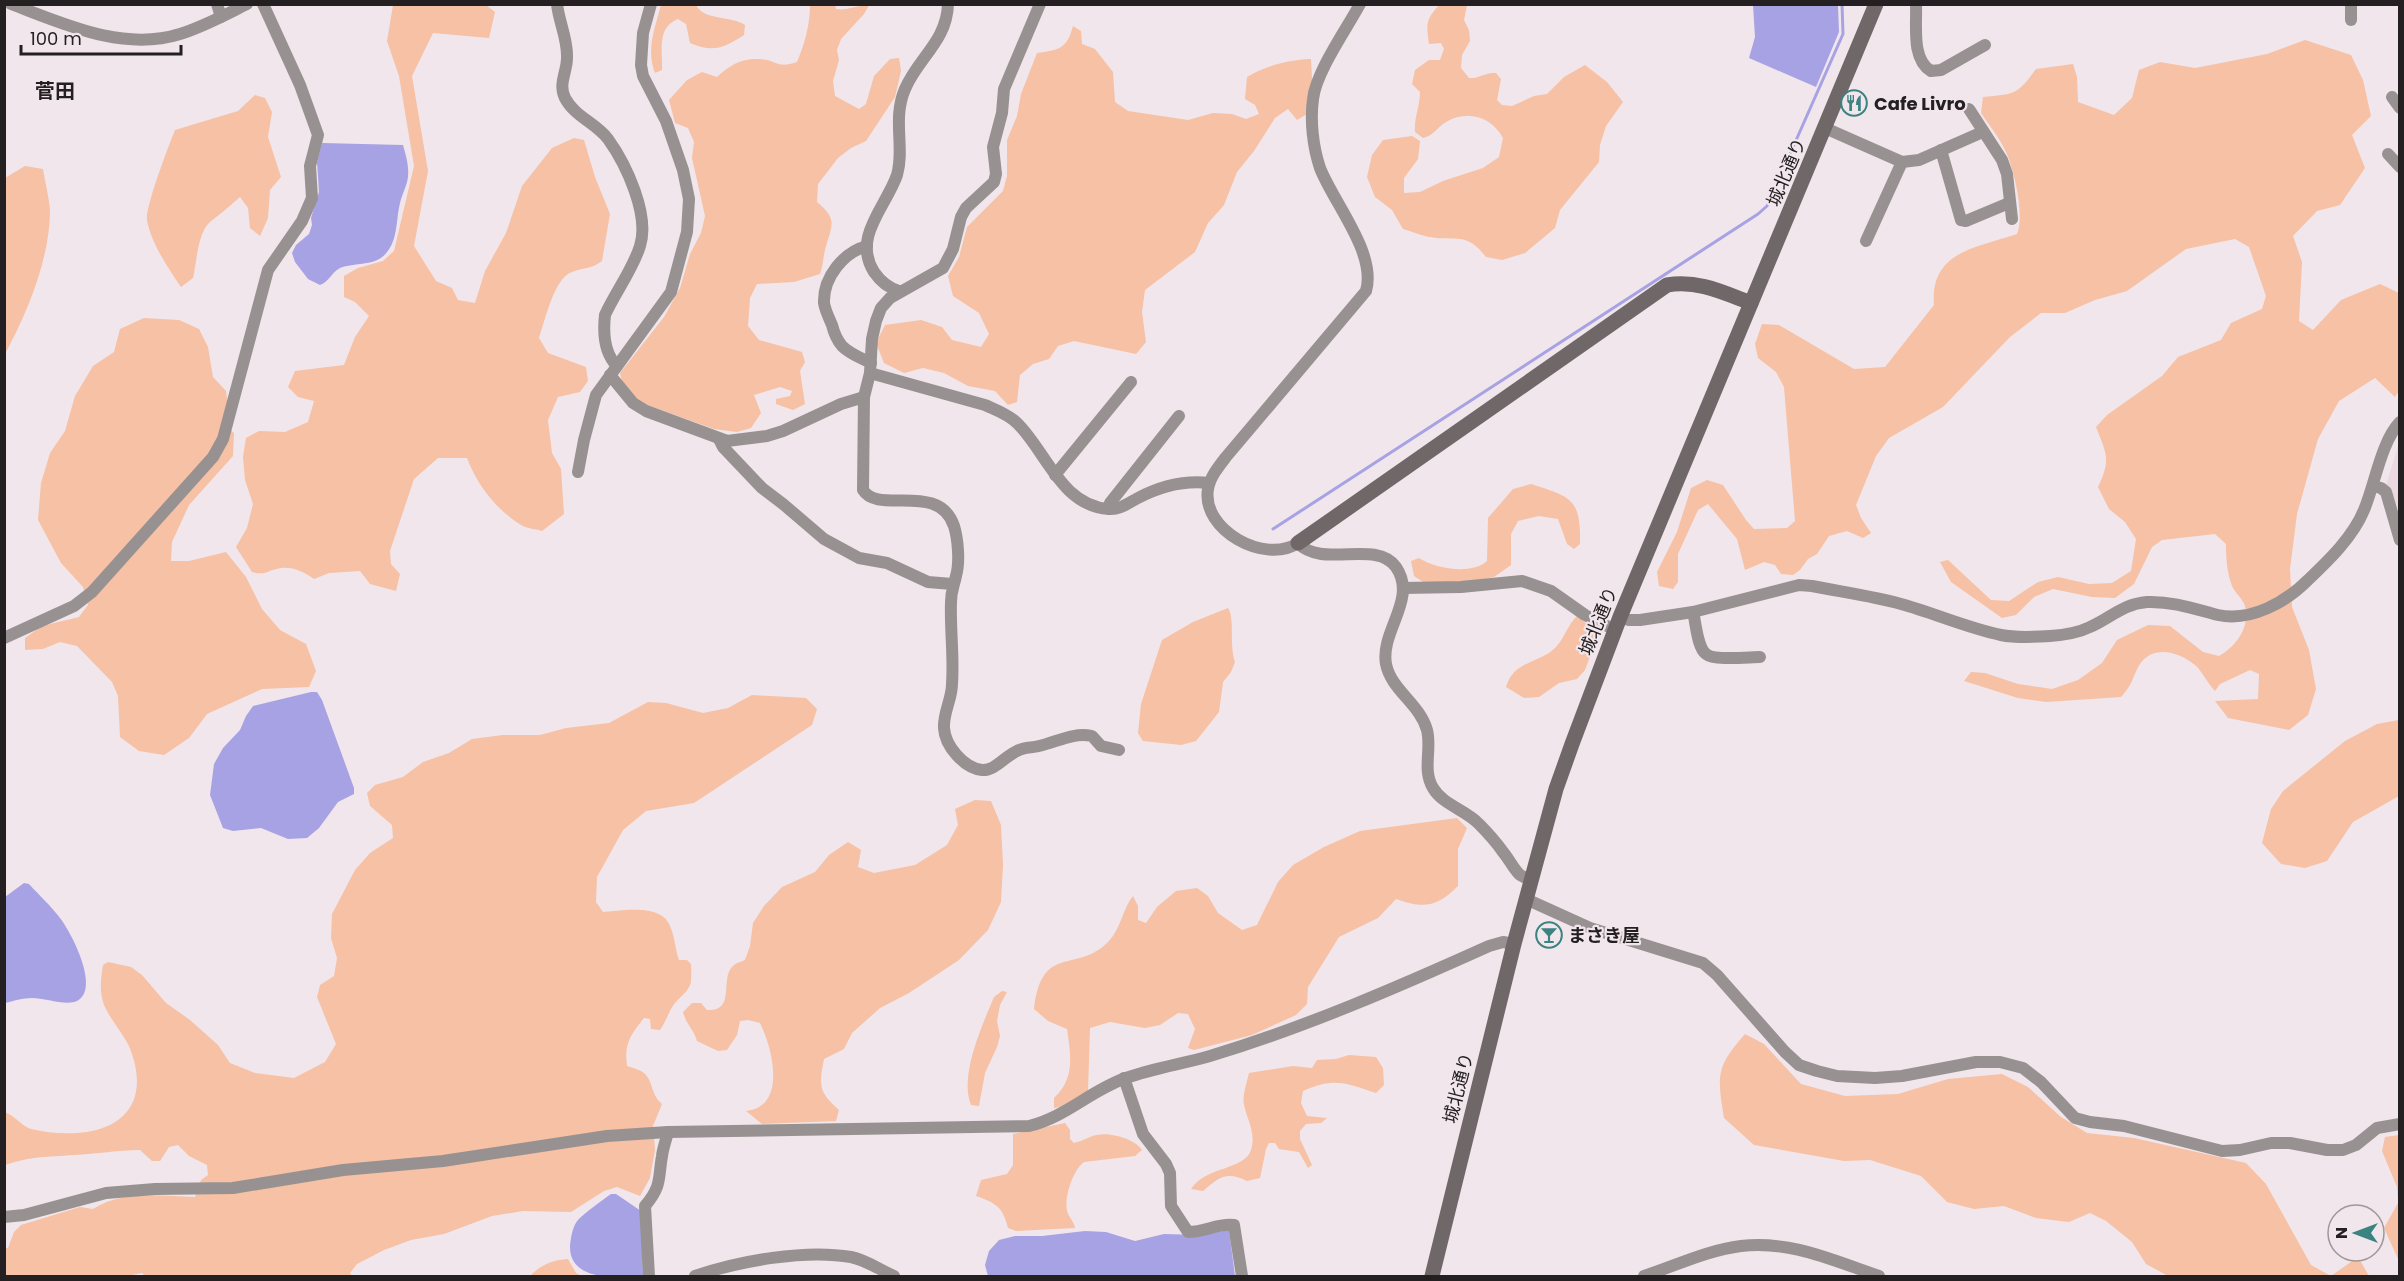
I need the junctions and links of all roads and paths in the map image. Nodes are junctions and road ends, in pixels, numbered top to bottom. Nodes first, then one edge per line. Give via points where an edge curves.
1 (11, 4) edge
2 (247, 4) edge
3 (263, 4) edge
4 (557, 4) edge
5 (651, 4) edge
6 (948, 4) edge
7 (1040, 4) edge
8 (1360, 4) edge
9 (1876, 4) edge
10 (1916, 4) edge
11 (2351, 4) edge
12 (219, 11) edge
13 (2351, 20) dead end
14 (1985, 45) dead end
15 (2392, 97) dead end
16 (2400, 108) edge
17 (1969, 110) dead end
18 (1825, 128) junction
19 (1982, 131) junction
20 (1941, 150) junction
21 (2388, 154) dead end
22 (1902, 162) junction
23 (2400, 167) edge
24 (2009, 203) junction
25 (2012, 219) dead end
26 (1866, 241) dead end
27 (867, 246) junction
28 (899, 291) junction
29 (1751, 303) junction
30 (871, 368) junction
31 (614, 371) junction
32 (1131, 382) dead end
33 (864, 397) junction
34 (1179, 416) dead end
35 (2400, 422) edge
36 (719, 439) junction
37 (578, 472) dead end
38 (1055, 475) junction
39 (1209, 483) junction
40 (2373, 486) junction
41 (1109, 509) junction
42 (2400, 540) edge
43 (1298, 543) junction
44 (952, 584) junction
45 (1403, 588) junction
46 (1693, 612) junction
47 (1618, 623) junction
48 (4, 638) edge
49 (1760, 657) dead end
50 (1119, 750) dead end
51 (1531, 880) junction
52 (1526, 898) junction
53 (1514, 944) junction
54 (1124, 1078) junction
55 (2400, 1124) edge
56 (668, 1132) junction
57 (4, 1217) edge
58 (649, 1276) edge
59 (695, 1276) edge
60 (894, 1276) edge
61 (1242, 1276) edge
62 (1432, 1276) edge
63 (1644, 1276) edge
64 (1880, 1276) edge

1 - 12 street via 73,27 132,40 177,35
2 - 12 street
3 - 48 street via 318,135 310,166 310,204 268,270 223,439 213,456 92,592 74,606
4 - 31 street via 567,44 562,89 565,99 607,138 643,217 640,247 605,315 606,343
5 - 31 street via 643,33 641,66 683,170 689,215 671,292
6 - 27 street via 938,40 912,75 900,102 897,175 872,224
7 - 28 street via 1004,89 994,136 994,182 966,208 954,249 943,268
8 - 39 street via 1316,87 1313,118 1320,168 1365,263 1366,291 1259,416
9 - 18 street, 城北通り
10 - 14 street via 1917,45 1921,61 1931,72
11 - 13 street
15 - 16 street
17 - 19 street
18 - 22 street
18 - 29 street, 城北通り
19 - 20 street
19 - 24 street via 2002,160
20 - 22 street via 1919,160
20 - 24 street via 1961,220
21 - 23 street
22 - 26 street
24 - 25 street
27 - 28 street via 876,274 890,289
27 - 30 street via 838,264 824,304 837,339
28 - 30 street via 881,308 876,321
29 - 43 street via 1699,284 1666,285
29 - 47 street, 城北通り
30 - 33 street
30 - 38 street via 1003,412 1032,440
31 - 36 street via 633,403
31 - 37 street via 592,405
32 - 38 street
33 - 36 street via 767,436
33 - 44 street via 863,490 871,498 924,501 948,516 954,525 957,553 957,576
34 - 41 street
35 - 40 street via 2387,444
36 - 44 street via 762,488 824,539 859,558 887,563 928,582
38 - 41 street via 1082,501
39 - 41 street via 1176,483 1118,509
39 - 43 street via 1212,513 1236,538 1248,546 1275,551
40 - 42 street via 2386,492
40 - 46 street via 2350,536 2308,581 2270,607 2245,615 2221,615 2181,604 2149,602 2112,613 2091,627 2071,633 2002,635 1901,604 1799,585
43 - 45 street via 1319,554 1381,557 1396,567
44 - 50 street via 952,685 944,729 960,757 974,768 991,769 1022,748 1084,735 1108,749
45 - 47 street via 1461,588 1522,581 1551,591 1585,615
45 - 51 street via 1386,664 1427,729 1431,783 1444,800 1471,816 1519,874
46 - 47 street
46 - 49 street via 1701,648 1706,654
47 - 51 street, 城北通り via 1556,789
51 - 52 street, 城北通り
52 - 53 street, 城北通り
52 - 55 street via 1590,928 1703,963 1799,1065 1836,1076 1902,1076 1976,1062 2000,1062 2023,1068 2075,1118 2222,1150 2271,1143 2343,1150 2378,1128
53 - 54 street via 1489,946 1341,1010 1265,1037
53 - 62 street, 城北通り
54 - 56 street via 1062,1114 1029,1126
54 - 61 street via 1143,1134 1170,1173 1171,1206 1188,1232 1234,1224
56 - 57 street via 573,1140 233,1188 117,1191
56 - 58 street via 661,1179 645,1206
59 - 60 street via 750,1262 812,1256 853,1258
63 - 64 street via 1705,1255 1761,1245 1803,1250

